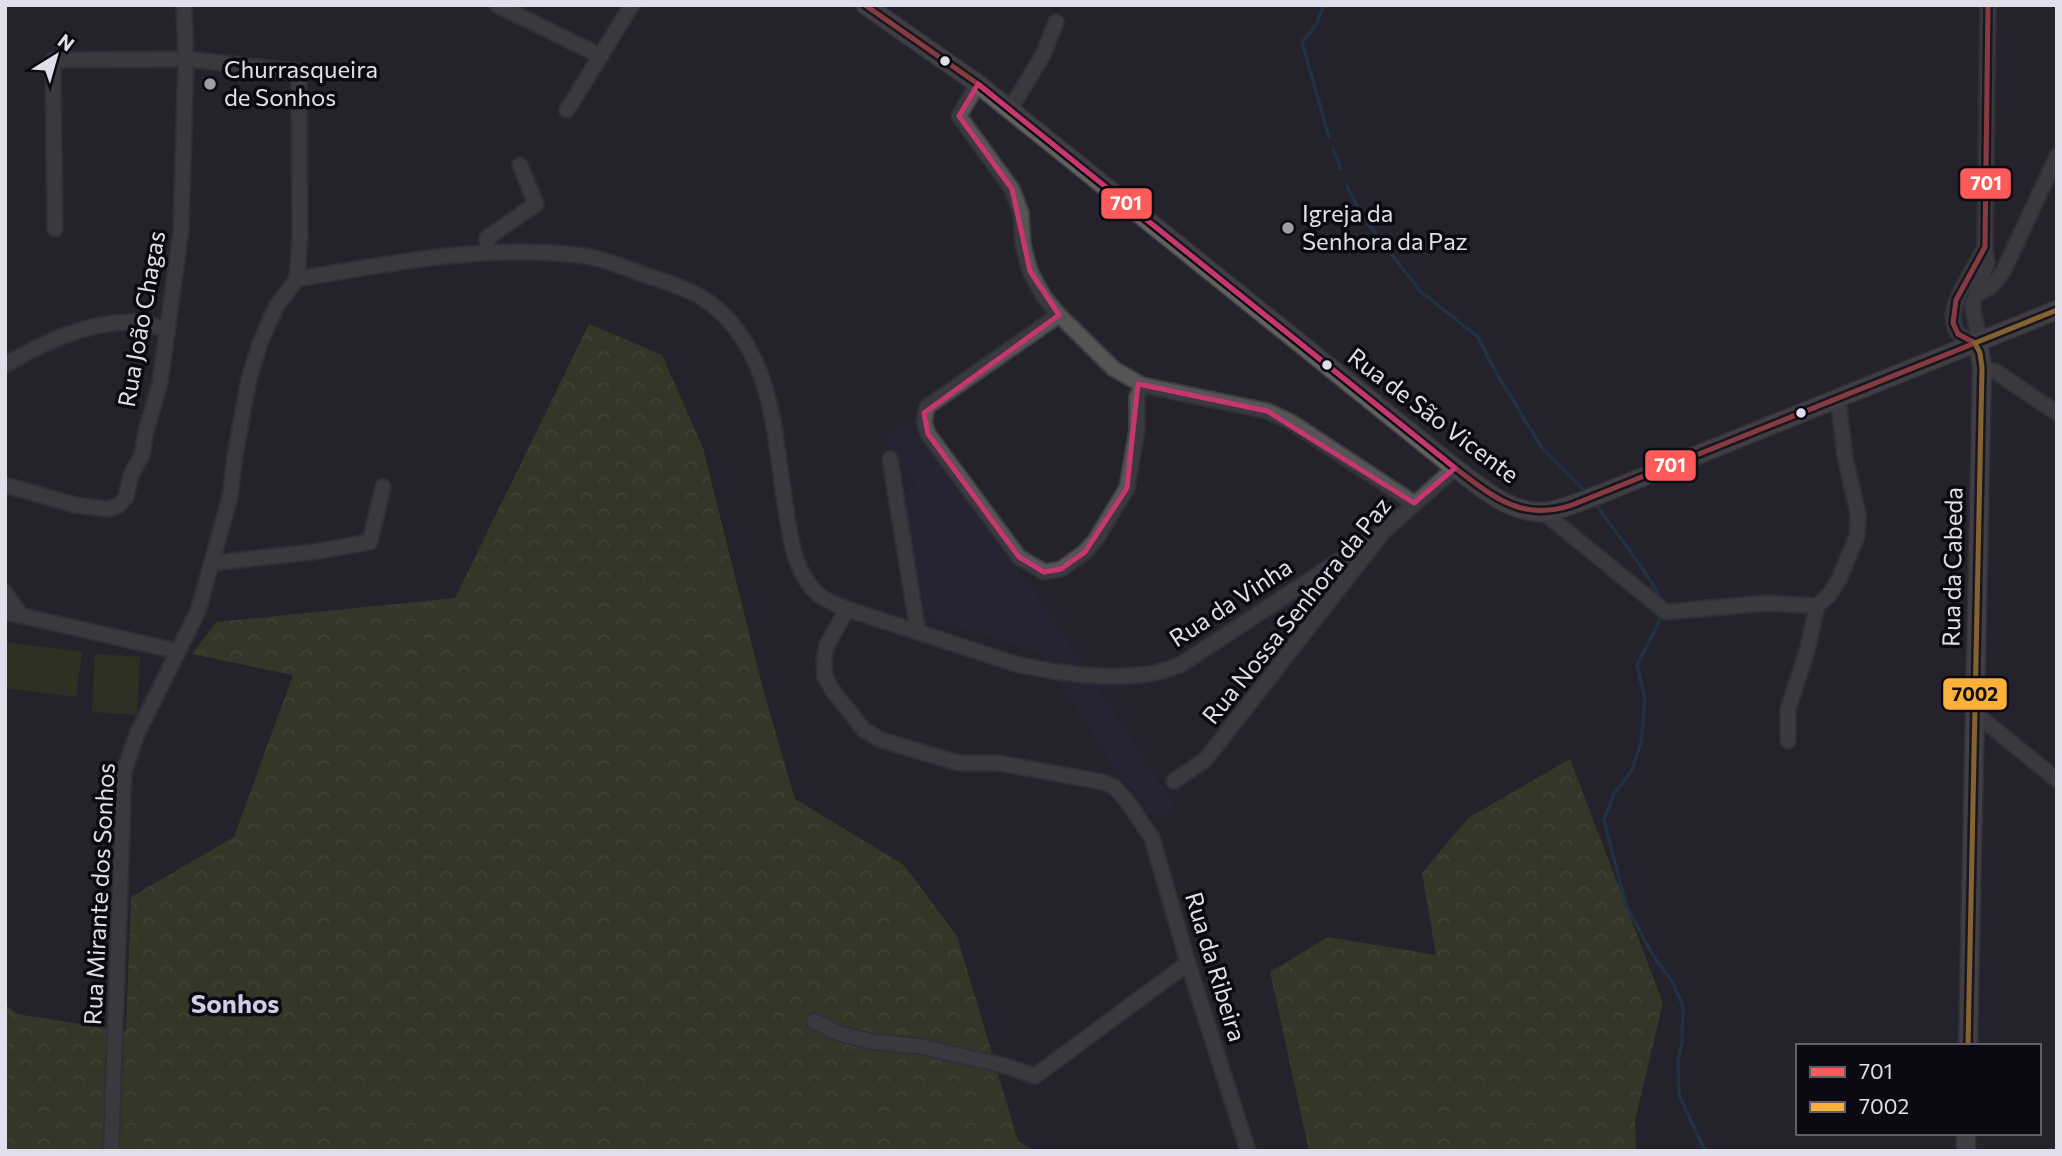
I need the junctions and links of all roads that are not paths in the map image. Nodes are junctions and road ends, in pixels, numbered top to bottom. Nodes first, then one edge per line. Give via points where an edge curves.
1 (184, 5) edge
2 (496, 5) edge
3 (632, 5) edge
4 (1987, 5) edge
5 (871, 7) edge
6 (1056, 22) dead end
7 (601, 55) junction
8 (186, 59) junction
9 (978, 84) junction
10 (567, 110) dead end
11 (1010, 110) junction
12 (2057, 156) edge
13 (520, 165) dead end
14 (55, 229) dead end
15 (1985, 247) junction
16 (488, 252) junction
17 (297, 279) junction
18 (1977, 293) junction
19 (2057, 310) edge
20 (1059, 315) junction
21 (166, 329) junction
22 (1975, 343) junction
23 (5, 365) edge
24 (1982, 368) junction
25 (1142, 385) junction
26 (1838, 398) junction
27 (2057, 413) edge
28 (890, 459) dead end
29 (1455, 468) junction
30 (5, 485) edge
31 (383, 487) dead end
32 (1414, 503) junction
33 (1543, 512) junction
34 (1384, 531) junction
35 (212, 563) junction
36 (5, 592) edge
37 (1816, 606) junction
38 (847, 609) junction
39 (5, 612) edge
40 (21, 616) junction
41 (918, 632) junction
42 (177, 651) junction
43 (1976, 714) junction
44 (1788, 741) dead end
45 (2057, 780) edge
46 (1174, 781) dead end
47 (1188, 963) junction
48 (814, 1021) dead end
49 (1968, 1044) edge
50 (111, 1151) edge
51 (1248, 1151) edge

1 - 8 street, Rua João Chagas
2 - 7 street
3 - 7 street
4 - 15 street
5 - 9 main road, Rua de São Vicente
6 - 11 street
7 - 10 street
8 - 14 street via 53,60
8 - 17 street via 295,71 299,76
8 - 21 street, Rua João Chagas via 181,230
9 - 11 main road, Rua de São Vicente
9 - 20 street via 959,116 1012,189 1021,213 1030,271
11 - 29 main road, Rua de São Vicente
12 - 18 street via 2004,270 1986,291
13 - 16 street via 536,204 487,238
15 - 18 street via 1987,263
15 - 22 street via 1953,314 1958,334
16 - 17 street
16 - 38 street via 578,255 699,295 720,311 743,338 770,403 790,534 801,573 819,596
17 - 35 street, Rua Mirante dos Sonhos via 276,307 249,379 230,497
18 - 22 street via 1972,306
19 - 22 main road, Rua de São Vicente
20 - 25 street via 1114,369
20 - 25 street via 927,407 925,413 928,434 1019,557 1044,572 1061,569 1096,539 1127,488
21 - 23 street via 136,322 100,325 37,347
21 - 30 street, Rua João Chagas via 160,383 142,455 131,475 127,497 119,505 108,509 75,505
22 - 24 main road, Rua da Cabeda
22 - 26 main road, Rua de São Vicente
24 - 27 street via 1996,372
24 - 43 main road, Rua da Cabeda
25 - 32 street via 1266,411 1291,422
26 - 33 main road, Rua de São Vicente via 1603,493
26 - 37 street via 1858,514 1857,536 1840,577
28 - 41 street
29 - 32 street, Rua Nossa Senhora da Paz
29 - 33 main road, Rua de São Vicente via 1502,502
31 - 35 street via 370,542
32 - 34 street, Rua Nossa Senhora da Paz
33 - 37 street via 1667,612 1767,604
34 - 41 street, Rua da Vinha via 1180,665 1149,674 1100,675 1016,664
34 - 46 street, Rua Nossa Senhora da Paz via 1205,761
35 - 42 street, Rua Mirante dos Sonhos via 198,611
36 - 40 street
37 - 44 street via 1788,709
38 - 41 street, Rua da Vinha
38 - 47 street, Rua da Ribeira via 827,645 825,677 864,730 881,740 959,763 998,763 1114,787 1152,838
39 - 40 street
40 - 42 street
42 - 50 street, Rua Mirante dos Sonhos via 124,772
43 - 45 street
43 - 49 main road, Rua da Cabeda
47 - 48 street via 1035,1076 919,1046 874,1042
47 - 51 street, Rua da Ribeira

